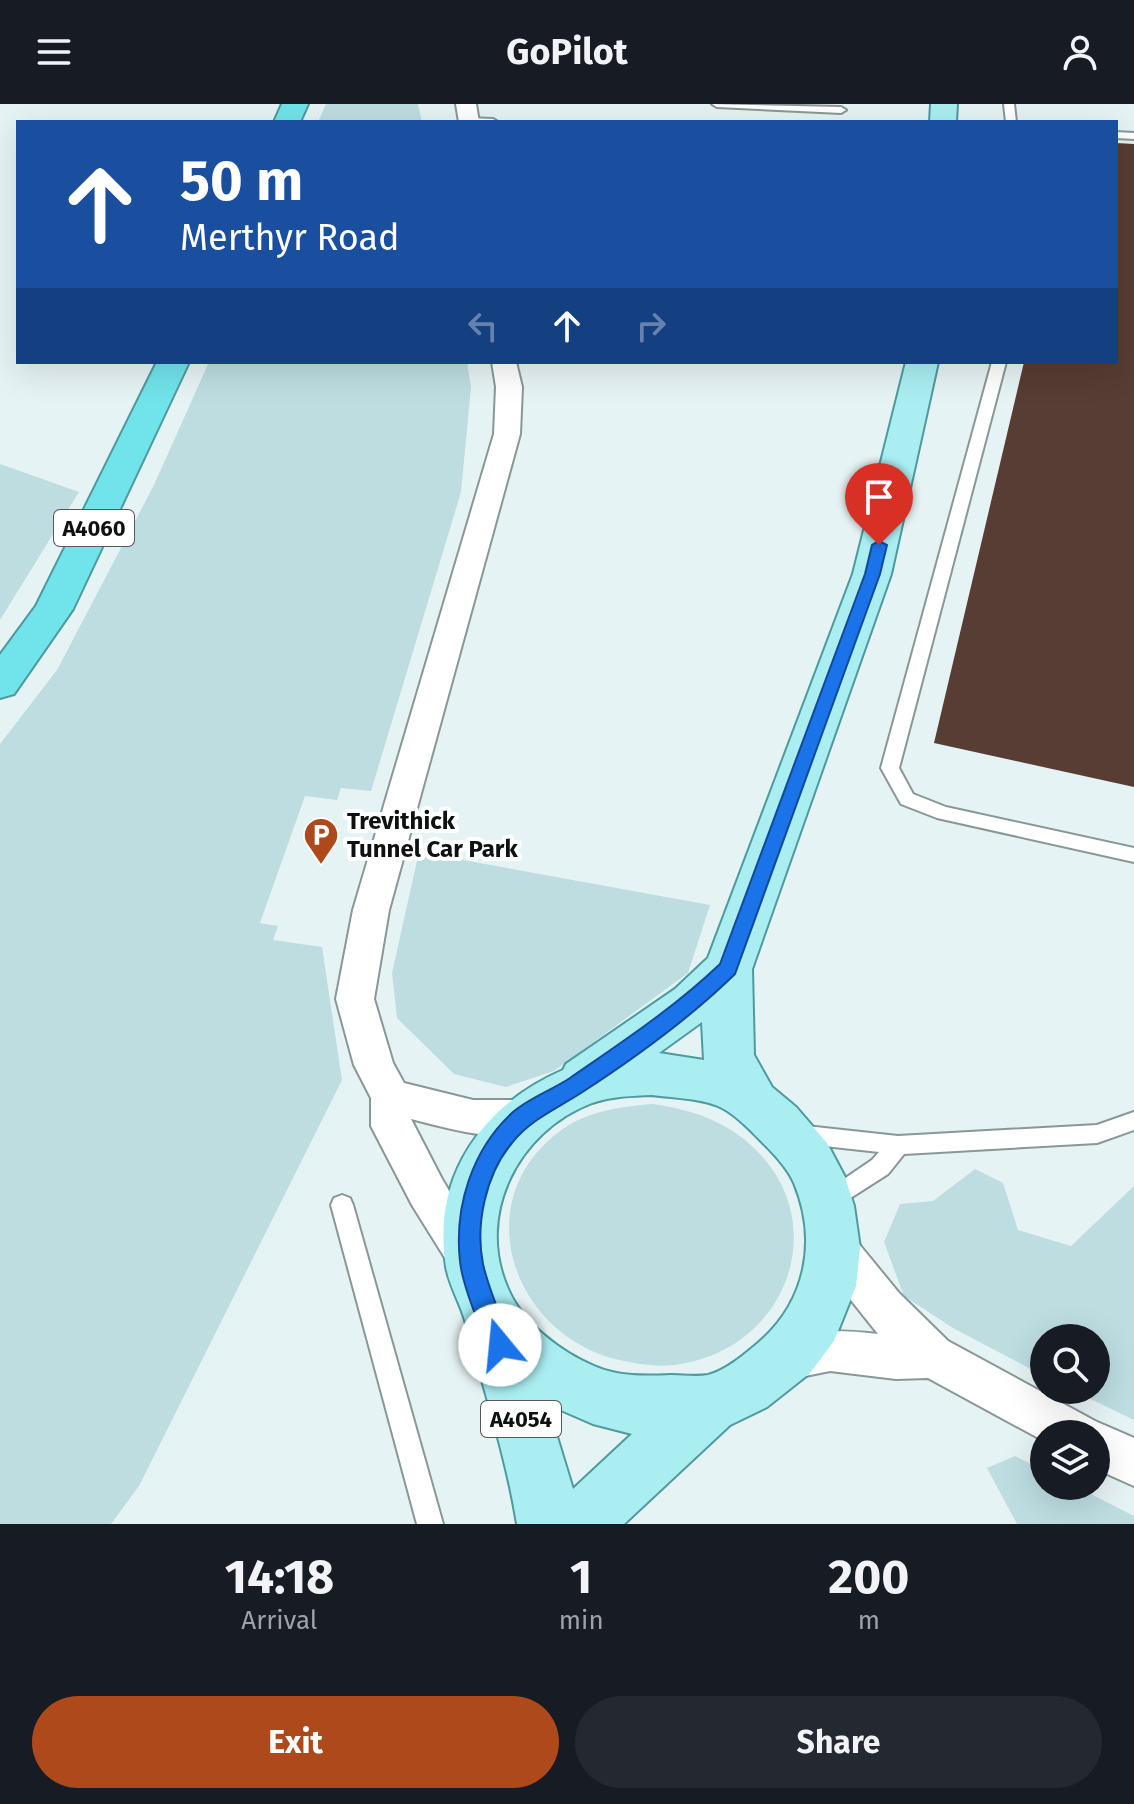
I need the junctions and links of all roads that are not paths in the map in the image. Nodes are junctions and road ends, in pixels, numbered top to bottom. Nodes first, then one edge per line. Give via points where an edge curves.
1 (717, 104) edge
2 (841, 110) dead end
3 (172, 364) edge
4 (504, 364) edge
5 (922, 364) edge
6 (998, 364) edge
7 (0, 684) edge
8 (1134, 855) edge
9 (728, 969) junction
10 (573, 1087) junction
11 (391, 1097) junction
12 (523, 1117) junction
13 (770, 1118) junction
14 (1134, 1121) edge
15 (898, 1145) junction
16 (342, 1205) dead end
17 (831, 1225) junction
18 (481, 1289) junction
19 (932, 1356) junction
20 (786, 1358) junction
21 (711, 1403) junction
22 (1049, 1420) edge
23 (1110, 1451) edge
24 (1134, 1463) edge
25 (430, 1524) edge
26 (548, 1524) edge
27 (585, 1524) edge

1 - 2 lane
3 - 7 highway, A4060 via 54,609
4 - 11 street via 507,434 371,910 355,999 374,1065
5 - 9 main road via 872,574
6 - 8 lane via 890,768 907,799 943,813
9 - 10 main road via 692,1003
9 - 13 main road via 729,1059
10 - 12 main road
10 - 13 main road via 611,1076 652,1074 731,1088
11 - 12 street via 473,1117
11 - 18 street via 391,1126
12 - 18 main road via 486,1163 470,1211
13 - 15 lane
13 - 17 main road via 814,1169
14 - 15 lane via 1097,1134
15 - 17 lane
16 - 25 lane
17 - 19 street via 883,1308
17 - 20 main road via 831,1284 816,1318
18 - 21 main road via 528,1359 580,1391 634,1405
18 - 26 main road, A4054 via 541,1484
19 - 20 street via 830,1350
19 - 22 street
20 - 21 main road via 753,1383
21 - 27 main road via 599,1505
23 - 24 street

